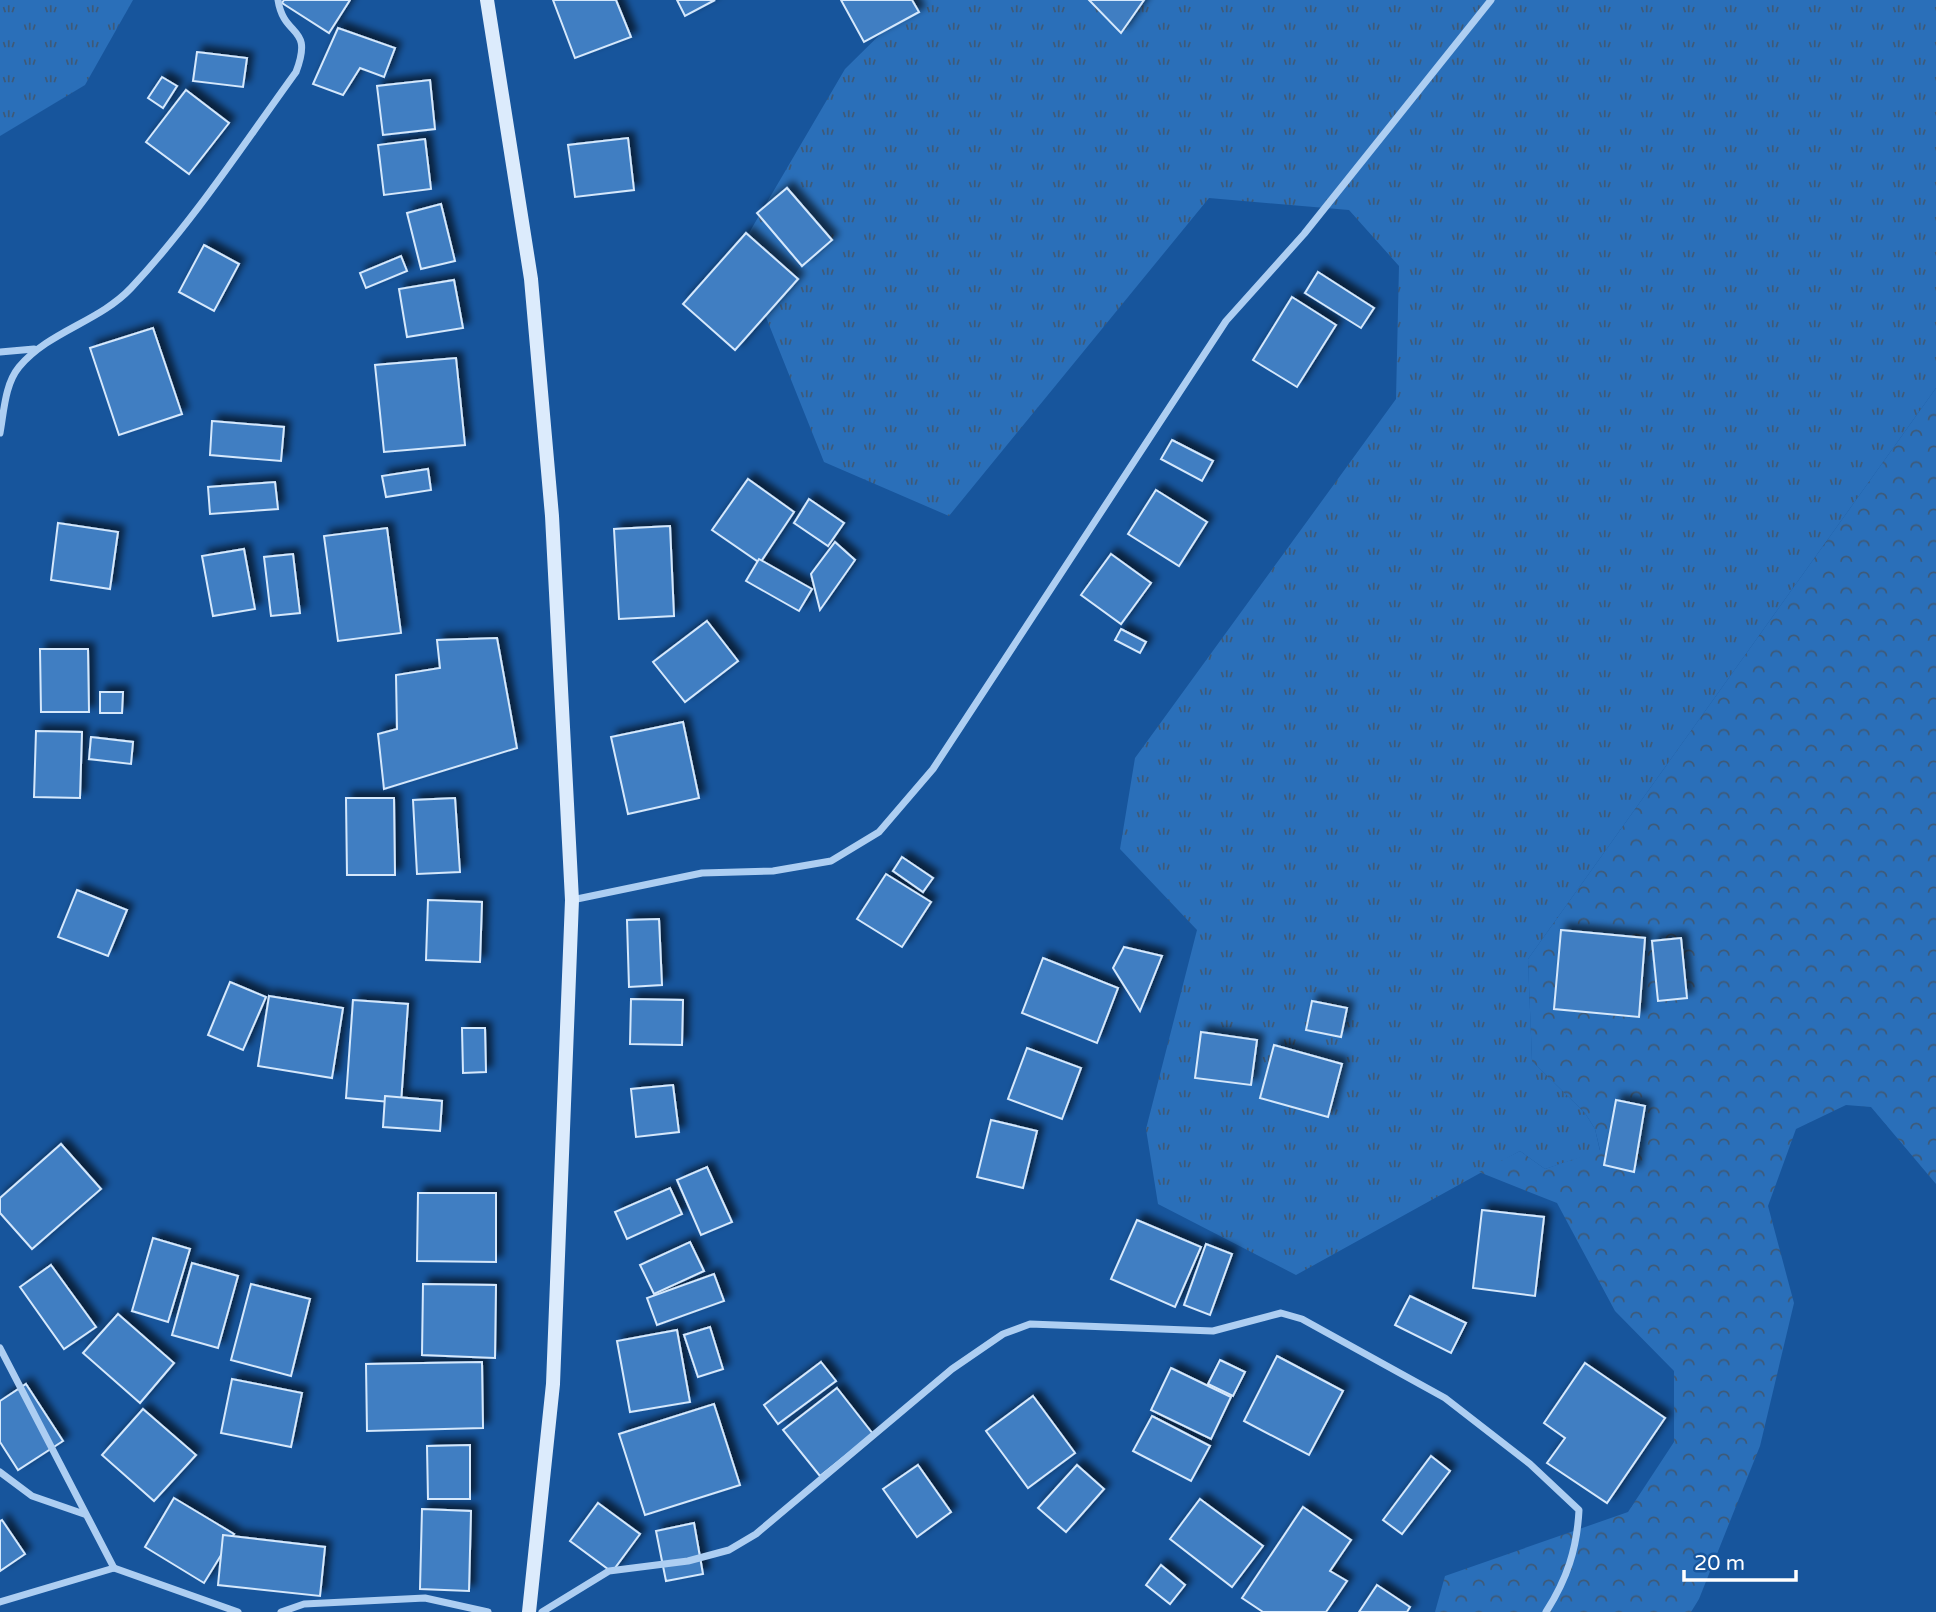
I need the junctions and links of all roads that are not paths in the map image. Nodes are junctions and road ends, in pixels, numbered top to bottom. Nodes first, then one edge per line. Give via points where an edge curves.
1 (278, 0) edge
2 (486, 0) edge
3 (1491, 0) edge
4 (34, 349) junction
5 (0, 352) edge
6 (0, 433) edge
7 (572, 900) junction
8 (0, 1348) edge
9 (0, 1472) edge
10 (85, 1514) junction
11 (114, 1567) junction
12 (0, 1602) edge
13 (238, 1612) edge
14 (281, 1612) edge
15 (488, 1612) edge
16 (529, 1612) edge
17 (542, 1612) edge
18 (1546, 1612) edge

1 - 4 street via 280,15 302,40 303,54 296,72 190,218 131,288 109,309
2 - 7 main road via 531,279 552,516
3 - 7 street via 1304,234 1226,321 933,769 879,832 831,861 773,871 702,873
4 - 5 street
4 - 6 street via 16,370
7 - 16 main road via 553,1384
8 - 10 street
9 - 10 street via 32,1496
10 - 11 street
11 - 12 street
11 - 13 street
14 - 15 street via 304,1604 425,1598
17 - 18 street via 609,1571 688,1561 729,1550 756,1534 951,1370 1003,1334 1030,1324 1213,1331 1281,1313 1302,1319 1444,1398 1530,1464 1579,1510 1578,1539 1560,1590

